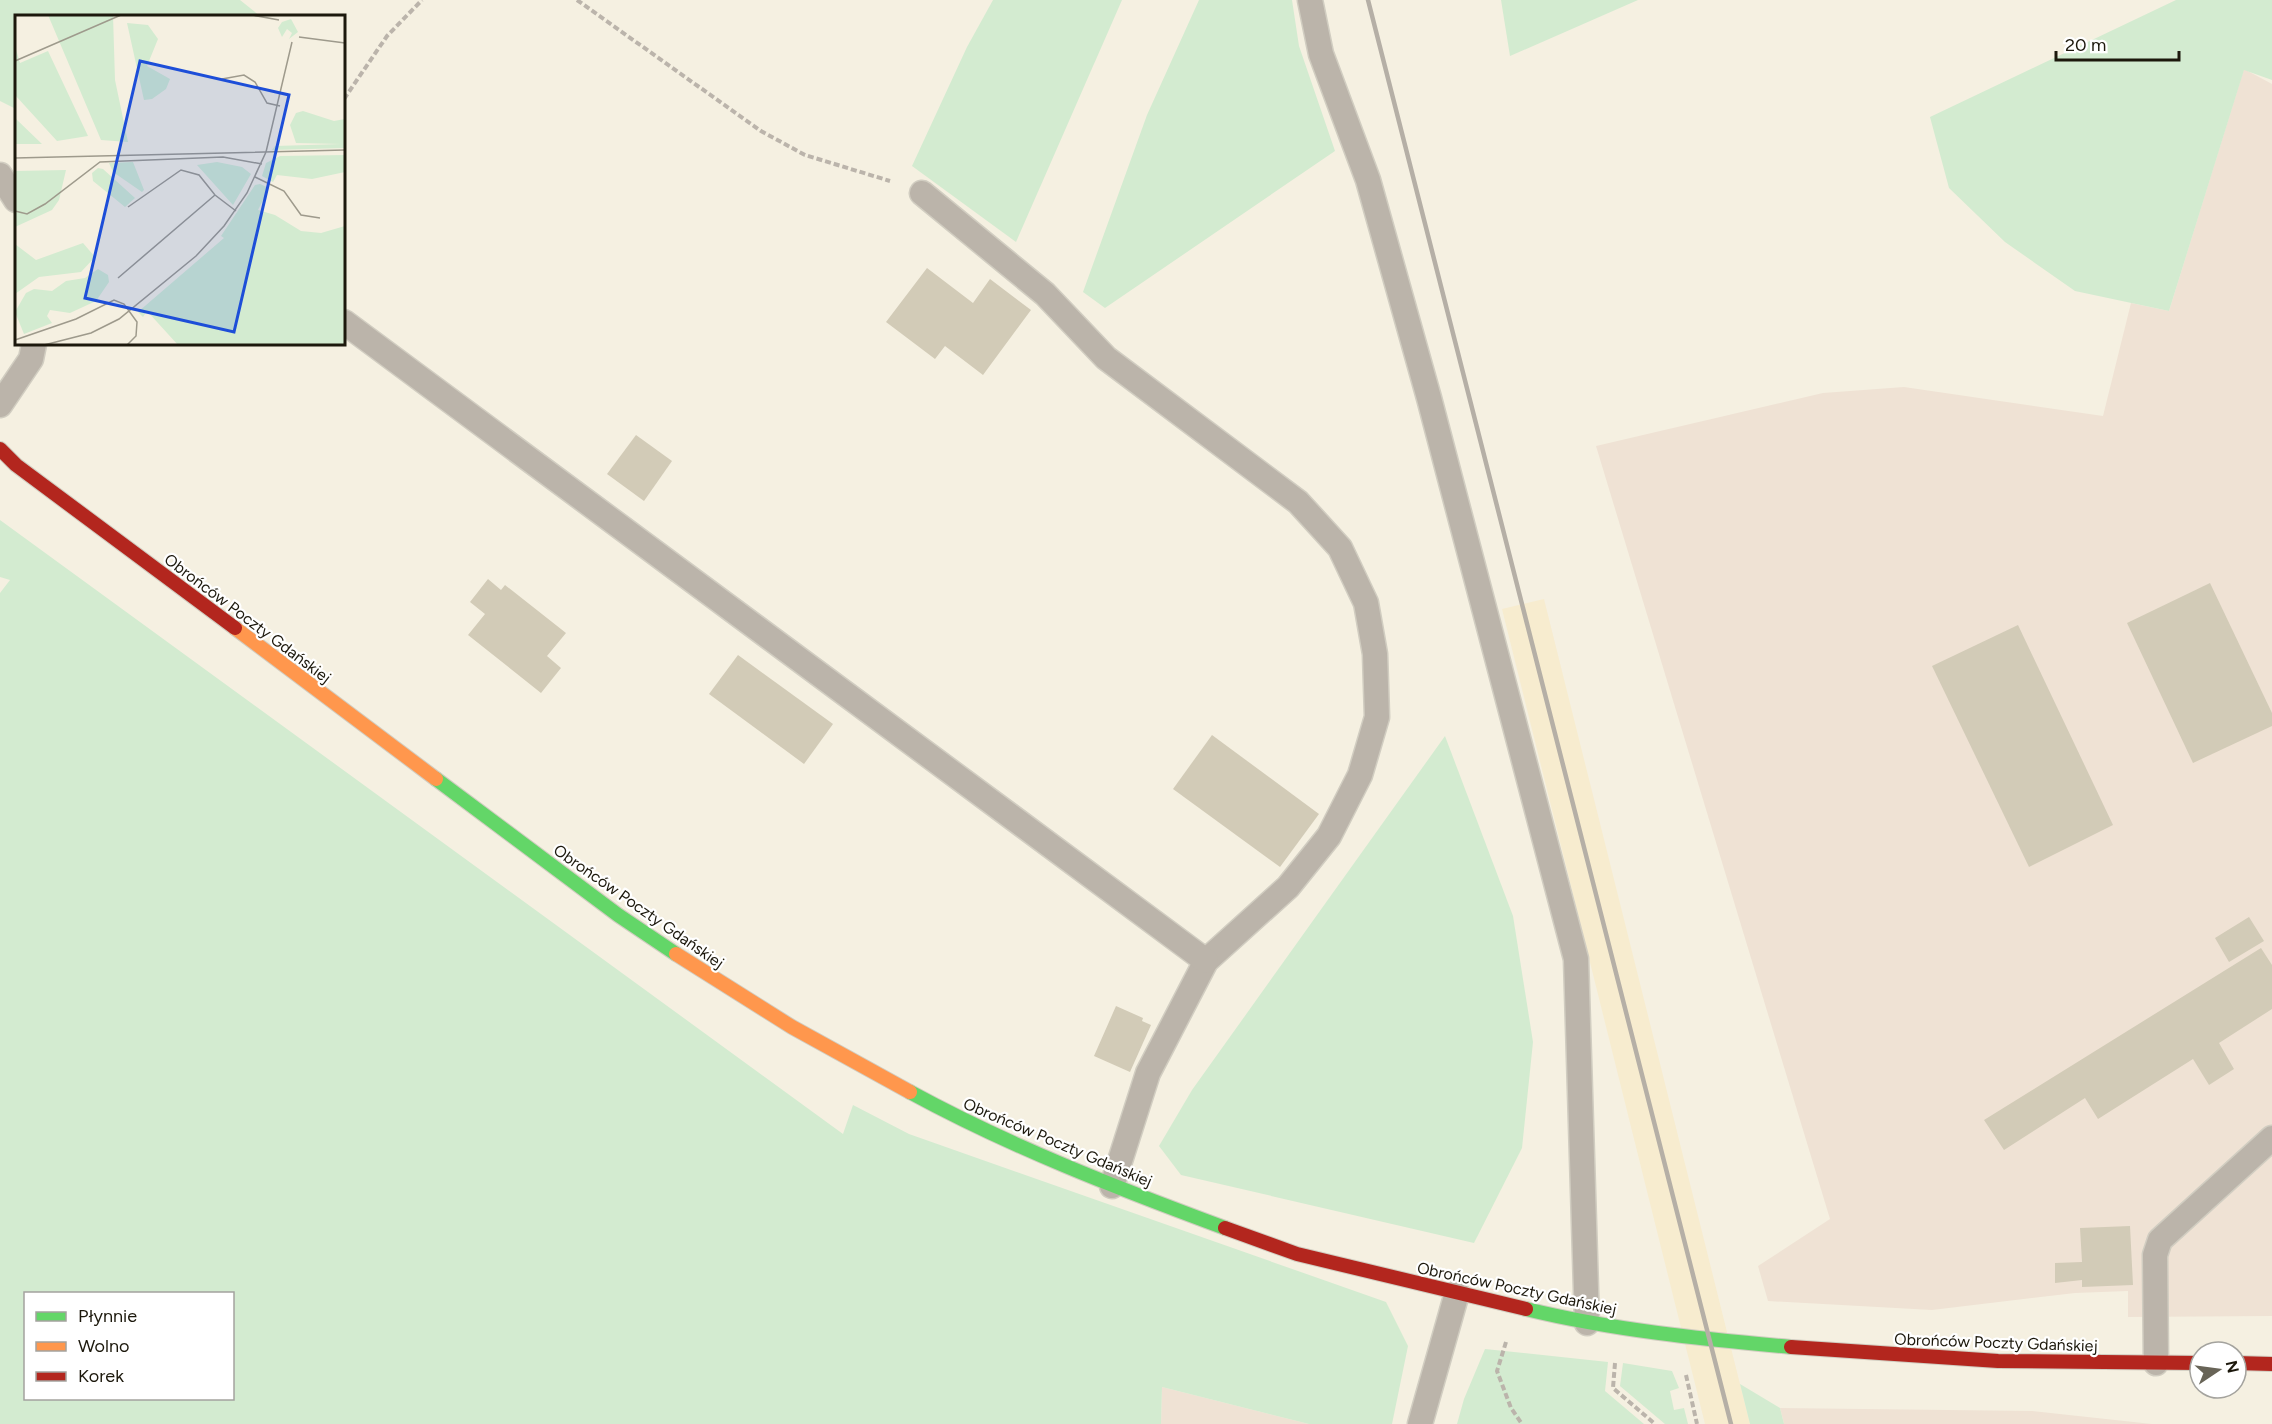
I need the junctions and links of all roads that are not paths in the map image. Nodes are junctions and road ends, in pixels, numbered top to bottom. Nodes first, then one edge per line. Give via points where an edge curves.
1 (1310, 0) edge
2 (0, 175) edge
3 (922, 193) road end
4 (15, 198) edge
5 (345, 323) edge
6 (34, 345) edge
7 (0, 405) edge
8 (0, 449) edge
9 (1206, 961) junction
10 (2272, 1138) edge
11 (1112, 1186) junction
12 (1457, 1293) junction
13 (1587, 1323) junction
14 (2156, 1363) junction
15 (2188, 1363) edge
16 (2248, 1364) edge
17 (2272, 1364) edge
18 (1420, 1424) edge

1 - 13 lane via 1321,54 1368,180 1576,958
2 - 4 lane
3 - 9 lane via 1045,294 1106,358 1298,502 1340,548 1366,603 1375,654 1377,717 1360,776 1329,836 1288,886
5 - 9 lane
6 - 7 lane via 31,359
8 - 11 main road, Obrońców Poczty Gdańskiej via 16,465 618,915 704,974 947,1112
9 - 11 lane via 1148,1073
10 - 14 lane via 2160,1240 2155,1255
11 - 12 main road, Obrońców Poczty Gdańskiej via 1297,1254
12 - 13 main road, Obrońców Poczty Gdańskiej
12 - 18 lane
13 - 14 main road, Obrońców Poczty Gdańskiej via 1710,1340 1896,1355
14 - 15 main road, Obrońców Poczty Gdańskiej
16 - 17 main road

